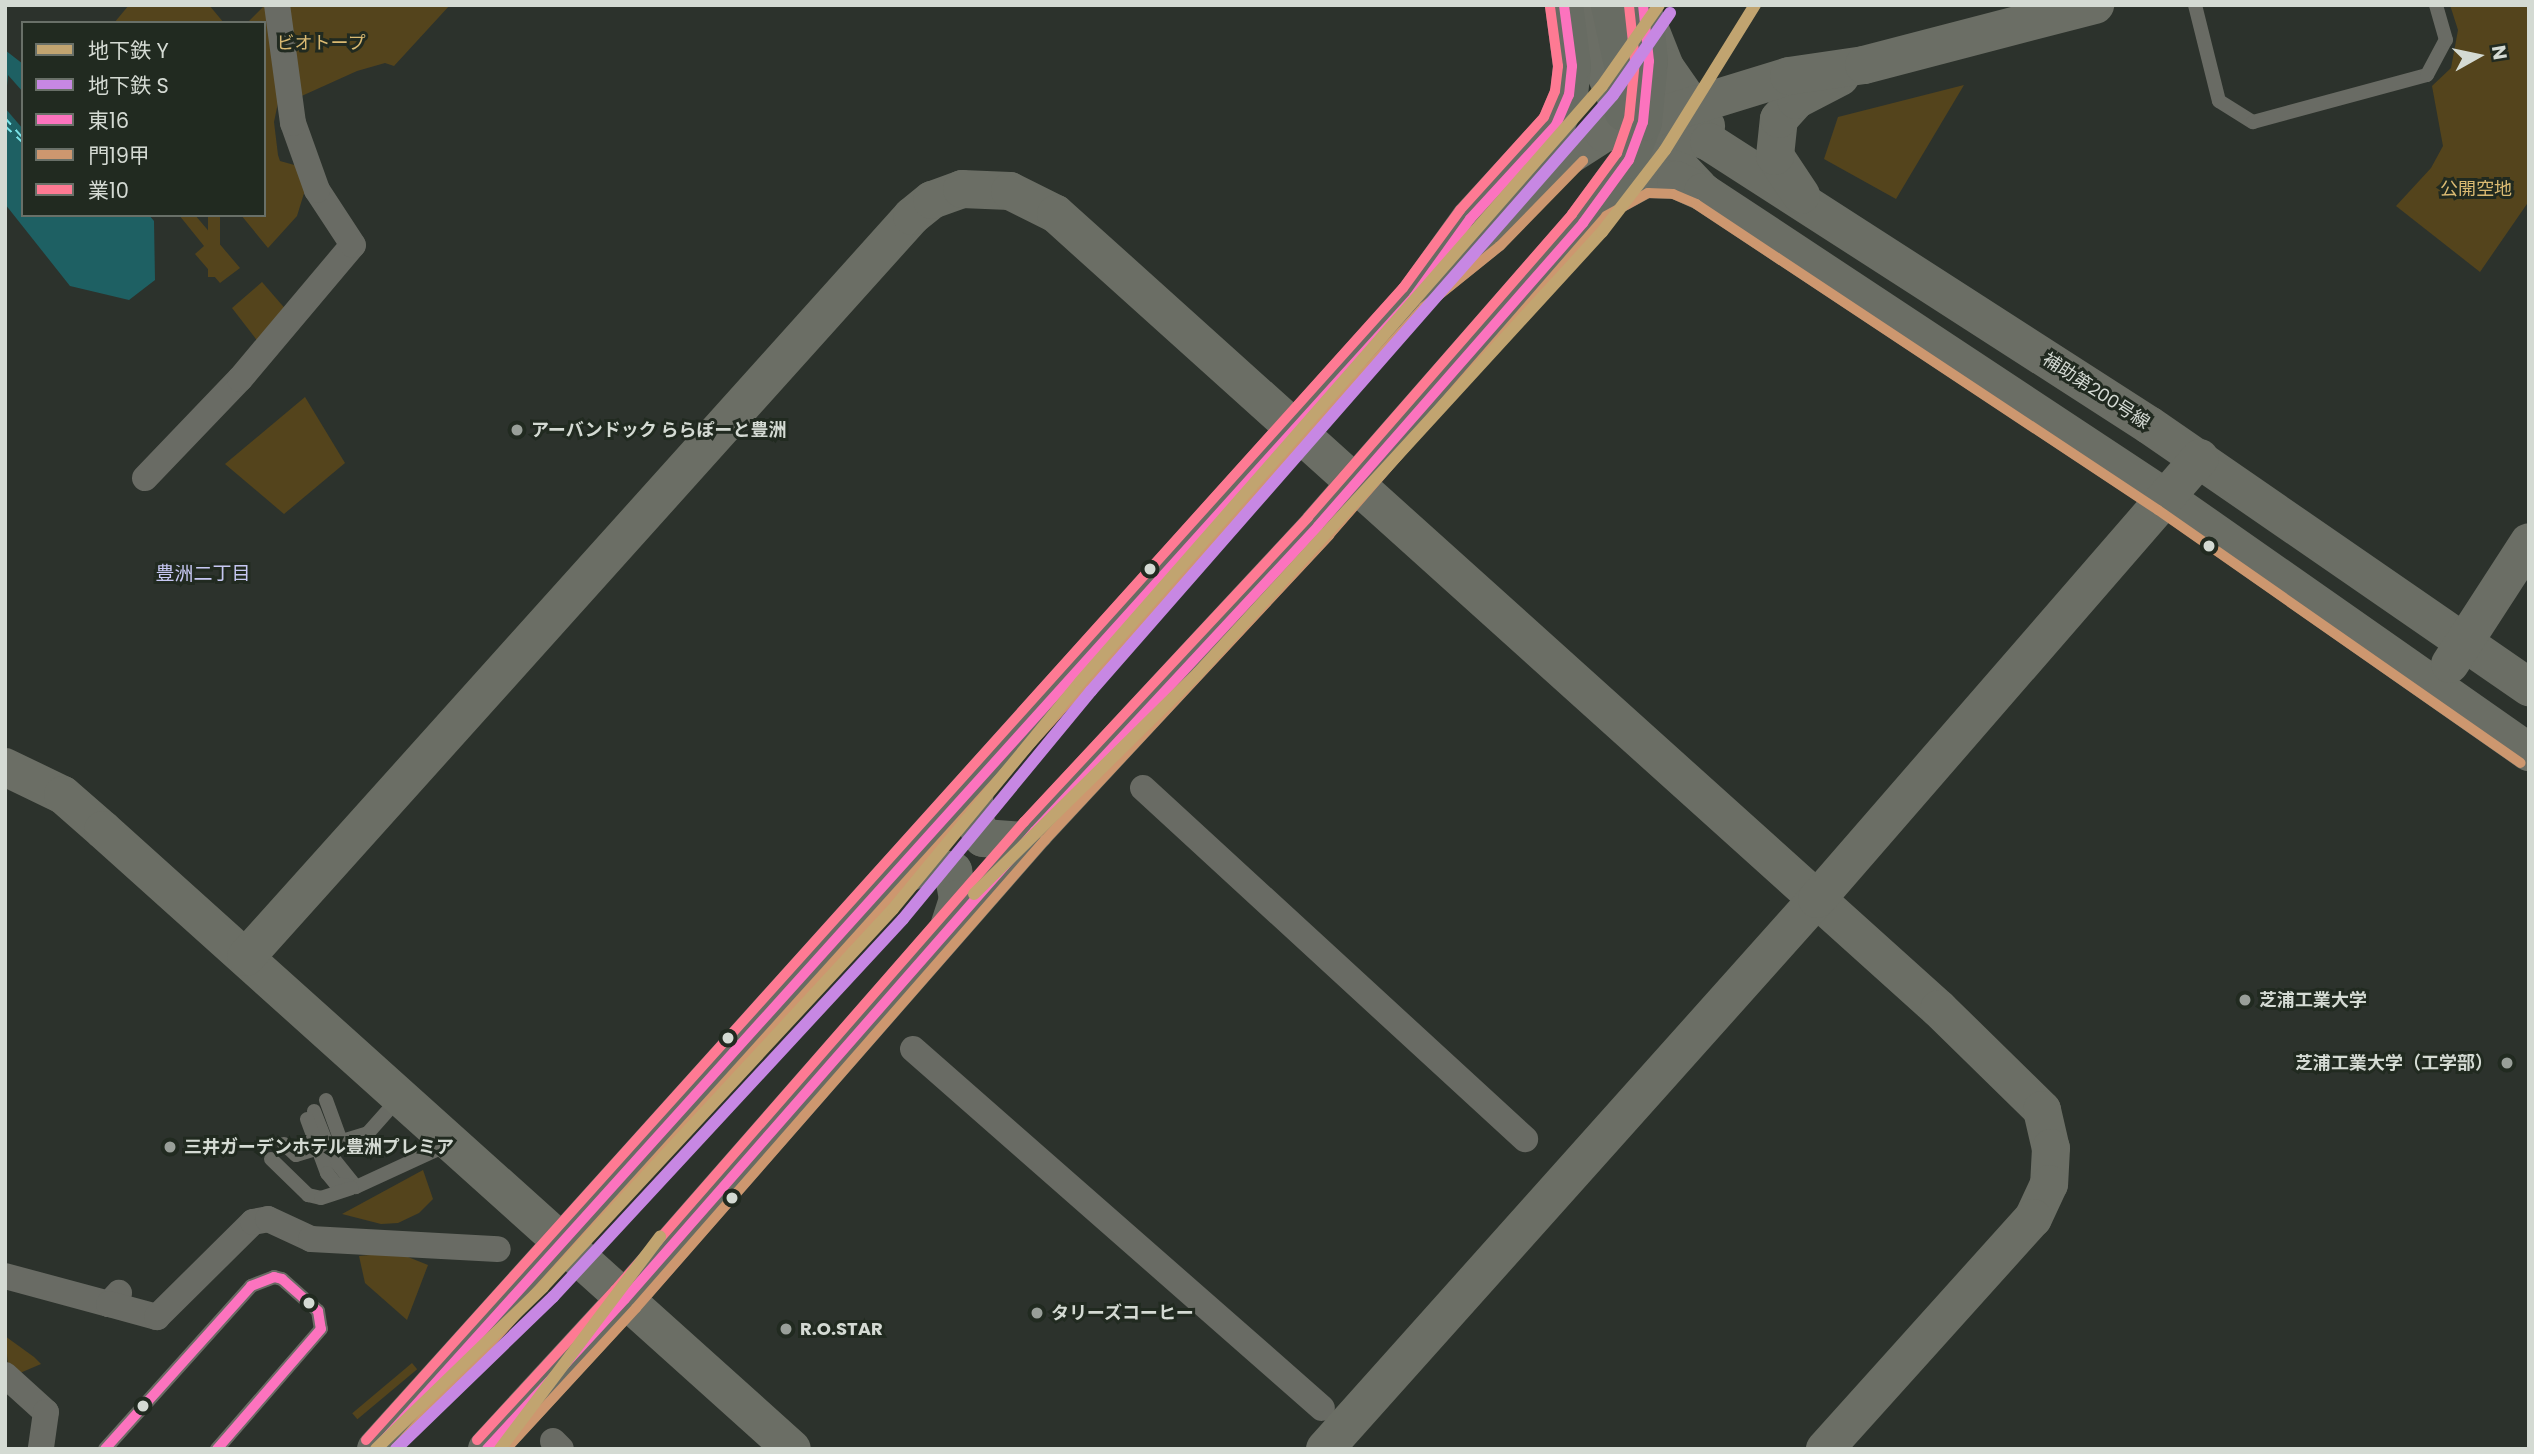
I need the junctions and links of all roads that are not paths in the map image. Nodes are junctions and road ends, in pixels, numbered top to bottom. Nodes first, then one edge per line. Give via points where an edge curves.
1 (277, 5) edge
2 (1564, 5) edge
3 (1575, 5) edge
4 (1610, 5) edge
5 (2095, 5) edge
6 (2195, 5) edge
7 (2436, 5) edge
8 (1644, 12) edge
9 (1864, 65) junction
10 (1690, 106) junction
11 (1636, 123) junction
12 (1729, 156) junction
13 (1703, 192) junction
14 (1597, 205) junction
15 (1812, 208) junction
16 (1414, 297) junction
17 (1295, 430) junction
18 (2200, 458) junction
19 (145, 478) dead end
20 (1355, 484) junction
21 (2166, 498) junction
22 (2529, 542) edge
23 (2464, 642) junction
24 (2437, 685) junction
25 (2529, 687) edge
26 (2529, 752) edge
27 (5, 767) edge
28 (975, 786) junction
29 (1143, 788) dead end
30 (1035, 831) junction
31 (890, 881) junction
32 (1817, 899) junction
33 (948, 930) junction
34 (246, 957) junction
35 (913, 1049) dead end
36 (401, 1095) junction
37 (326, 1100) dead end
38 (310, 1115) dead end
39 (1525, 1139) dead end
40 (452, 1143) junction
41 (284, 1144) dead end
42 (329, 1144) junction
43 (271, 1159) dead end
44 (356, 1187) junction
45 (563, 1244) junction
46 (498, 1249) dead end
47 (5, 1276) edge
48 (625, 1299) junction
49 (5, 1375) edge
50 (1322, 1408) dead end
51 (41, 1449) edge
52 (105, 1449) edge
53 (217, 1449) edge
54 (376, 1449) edge
55 (487, 1449) edge
56 (792, 1449) edge
57 (1325, 1449) edge
58 (1825, 1449) edge

1 - 19 street via 293,123 317,190 354,246 240,379
2 - 16 main road via 1572,66 1564,110 1542,142 1470,219
3 - 11 street via 1605,78
4 - 11 main road
5 - 9 street
6 - 7 lane via 2219,101 2253,122 2427,75 2446,40
8 - 10 street via 1665,67
8 - 11 main road via 1648,90
9 - 10 street via 1789,76
9 - 15 street via 1796,100 1779,119 1775,156
10 - 11 street
10 - 12 street
11 - 12 street, 補助第200号線 via 1686,131
11 - 13 street
11 - 14 main road via 1629,160
11 - 16 street via 1574,150 1490,236
12 - 15 street, 補助第200号線
13 - 14 street via 1676,180 1645,179
13 - 21 street
14 - 20 main road
15 - 18 street, 補助第200号線
16 - 17 main road
17 - 20 street
17 - 28 main road
17 - 34 street via 1042,204 990,187 962,189 932,200 912,216
18 - 21 street
18 - 23 street, 補助第200号線
20 - 30 main road
20 - 32 street
21 - 24 street
21 - 32 street
22 - 23 street
23 - 24 street
23 - 25 street, 補助第200号線
24 - 26 street
27 - 34 street via 63,795
28 - 30 main road via 973,817 983,838 1024,841
28 - 31 main road
29 - 39 street
30 - 33 main road
31 - 33 main road via 925,865 953,871 958,899
31 - 45 main road
32 - 57 street
32 - 58 street via 2015,1079 2042,1110 2051,1148 2049,1184 2033,1218
33 - 48 main road
34 - 36 street
35 - 50 street
36 - 40 street
36 - 42 lane via 368,1132
37 - 42 lane
38 - 42 lane
40 - 44 lane
40 - 45 street
41 - 42 lane via 296,1155
42 - 44 lane via 327,1173 336,1184
43 - 44 lane via 308,1195 321,1198
45 - 48 street
45 - 54 main road
46 - 47 street via 311,1239 268,1219 253,1222 157,1317 114,1299
48 - 55 main road
48 - 56 street
49 - 51 street via 46,1412
52 - 53 lane via 251,1286 274,1277 282,1279 318,1311 321,1329

